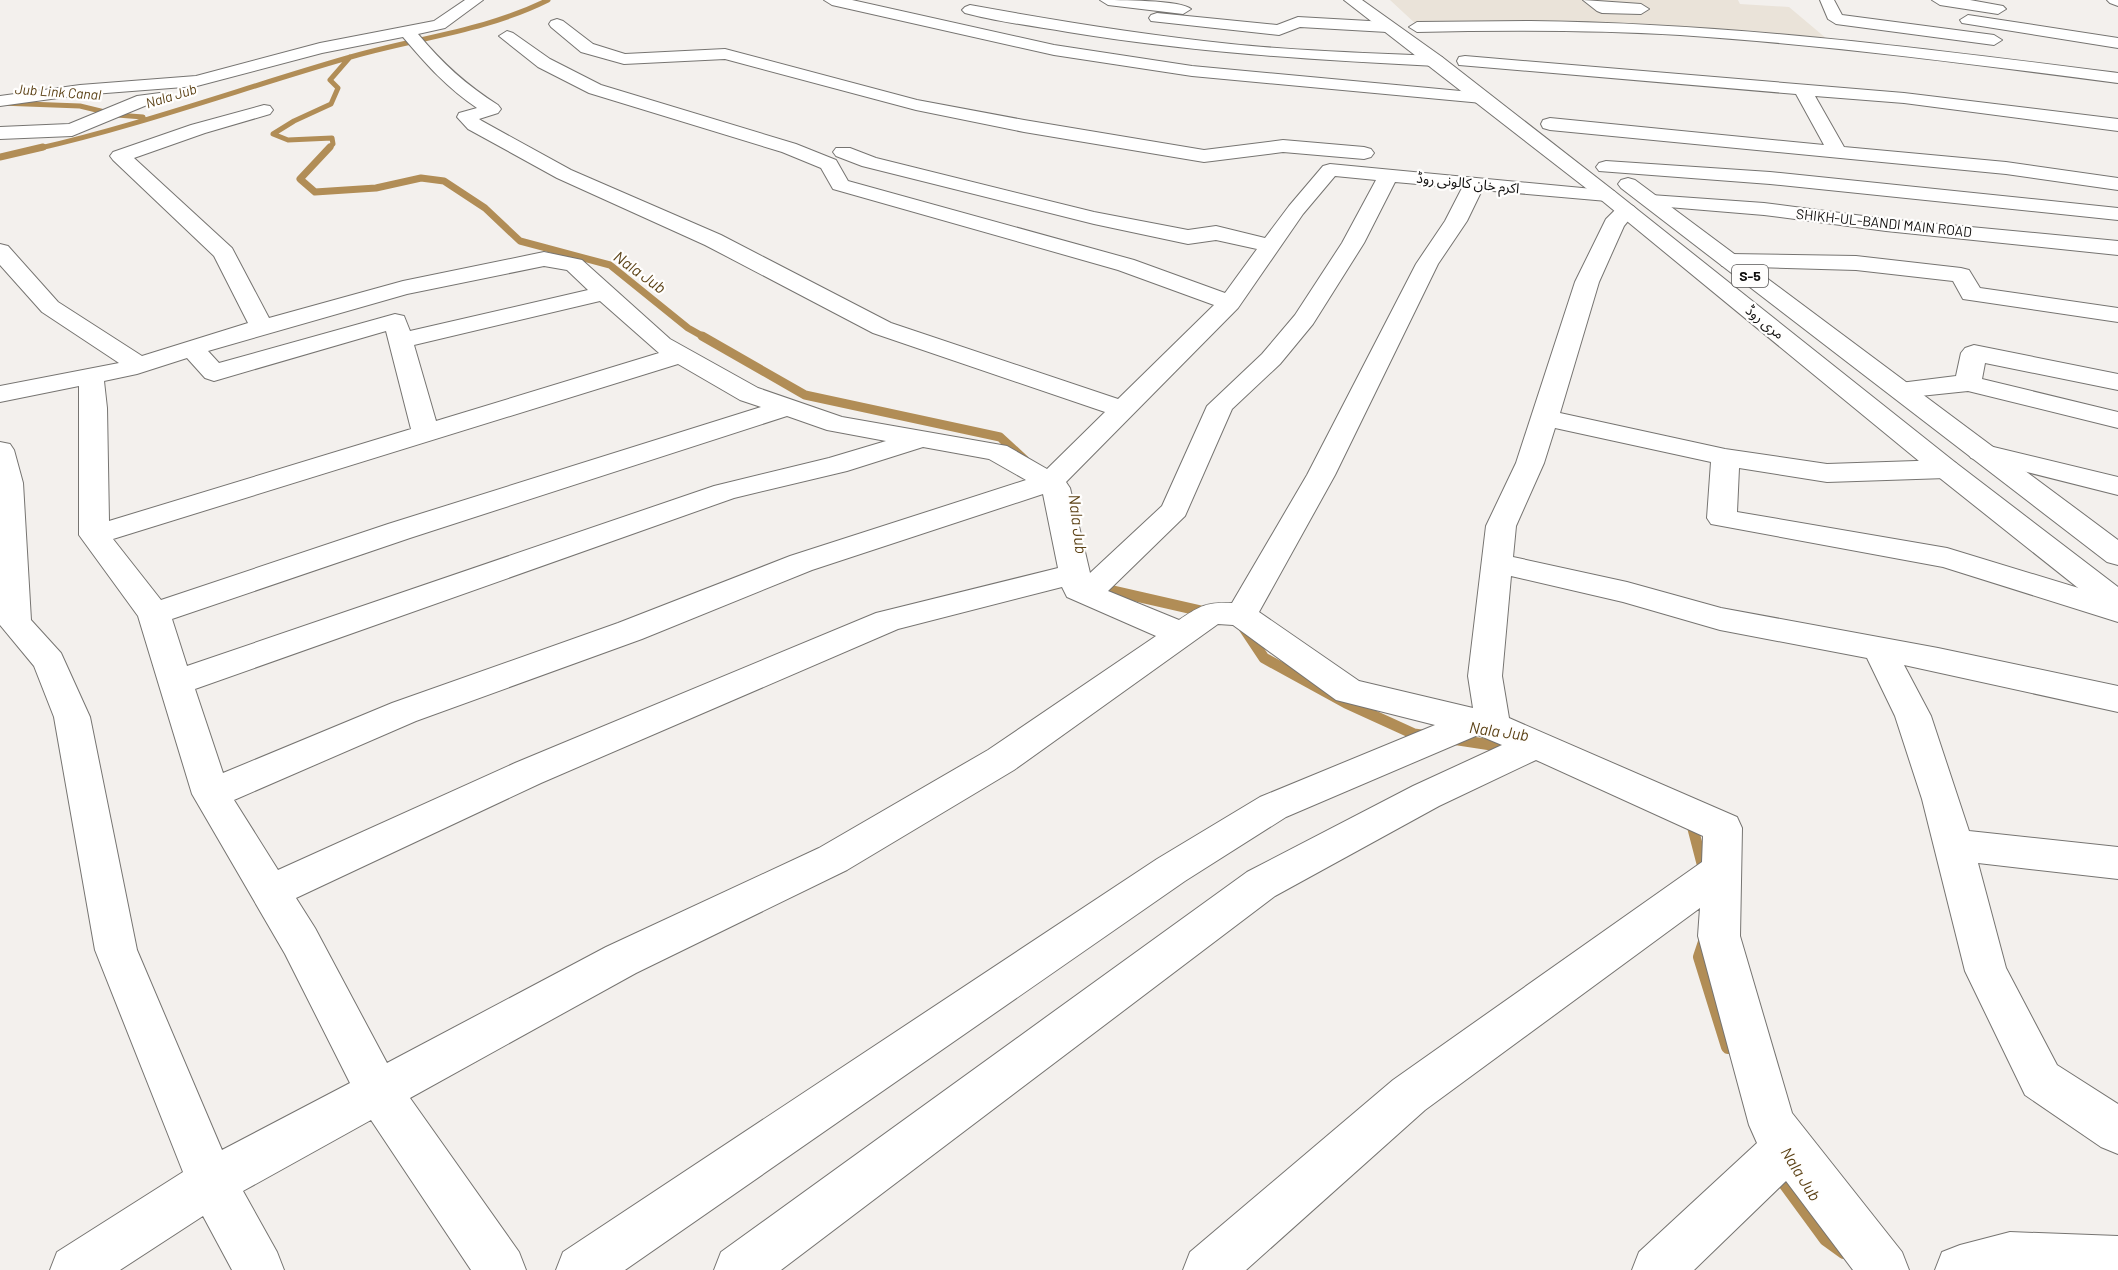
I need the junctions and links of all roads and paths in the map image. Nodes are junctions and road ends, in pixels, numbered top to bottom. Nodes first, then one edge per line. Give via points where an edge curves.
1 (475, 0) edge
2 (832, 0) edge
3 (1108, 0) edge
4 (1352, 0) edge
5 (1381, 0) edge
6 (1591, 0) edge
7 (1940, 0) edge
8 (1827, 1) edge
9 (1850, 4) dead end
10 (1192, 5) edge
11 (958, 8) dead end
12 (1655, 10) dead end
13 (1092, 11) dead end
14 (1942, 16) dead end
15 (1706, 17) dead end
16 (1298, 22) junction
17 (557, 24) dead end
18 (1387, 27) junction
19 (1417, 27) junction
20 (2118, 29) edge
21 (407, 31) junction
22 (507, 36) dead end
23 (2118, 43) edge
24 (1850, 45) junction
25 (1290, 54) junction
26 (2118, 57) edge
27 (1436, 61) junction
28 (1465, 61) junction
29 (2118, 78) edge
30 (1287, 82) junction
31 (1802, 88) junction
32 (197, 93) dead end
33 (1482, 98) junction
34 (0, 101) edge
35 (264, 110) dead end
36 (1550, 124) junction
37 (2118, 125) edge
38 (0, 133) edge
39 (1837, 151) junction
40 (843, 152) dead end
41 (1383, 165) junction
42 (1606, 167) junction
43 (1543, 170) dead end
44 (1578, 174) junction
45 (2118, 183) edge
46 (1473, 185) junction
47 (1628, 202) junction
48 (2118, 214) edge
49 (1270, 246) junction
50 (2118, 248) edge
51 (0, 251) edge
52 (1730, 261) junction
53 (604, 293) junction
54 (1230, 303) junction
55 (2118, 315) edge
56 (262, 327) junction
57 (401, 341) junction
58 (192, 348) junction
59 (680, 355) junction
60 (139, 365) junction
61 (91, 376) junction
62 (2118, 382) edge
63 (1968, 383) junction
64 (1901, 390) junction
65 (6, 393) edge
66 (787, 407) junction
67 (1124, 410) junction
68 (1931, 414) junction
69 (0, 417) edge
70 (1545, 418) junction
71 (1886, 420) junction
72 (2118, 420) edge
73 (426, 432) junction
74 (923, 439) junction
75 (0, 450) edge
76 (1981, 452) junction
77 (1725, 457) junction
78 (1946, 469) junction
79 (1050, 483) junction
80 (2118, 486) edge
81 (94, 535) junction
82 (2118, 555) edge
83 (1497, 563) junction
84 (1080, 584) junction
85 (2118, 603) edge
86 (2118, 611) edge
87 (154, 614) junction
88 (1241, 615) junction
89 (1182, 634) junction
90 (1879, 649) junction
91 (176, 683) junction
92 (2118, 699) edge
93 (1484, 724) junction
94 (1535, 745) junction
95 (211, 794) junction
96 (1954, 845) junction
97 (2118, 863) edge
98 (1721, 870) junction
99 (270, 892) junction
100 (379, 1093) junction
101 (2118, 1131) edge
102 (1788, 1146) junction
103 (211, 1182) junction
104 (2118, 1261) edge
105 (101, 1263) edge
106 (259, 1270) edge
107 (501, 1270) edge
108 (581, 1270) edge
109 (739, 1270) edge
110 (1208, 1270) edge
111 (1657, 1270) edge
112 (1884, 1270) edge
113 (1960, 1270) edge

1 - 21 street via 439,25
2 - 30 street via 1054,50
3 - 10 street
4 - 18 street, مری روڈ / S-5
5 - 19 street, مری روڈ / S-5
6 - 12 street via 1602,8
7 - 20 street
8 - 9 street
8 - 26 street via 1836,19
10 - 16 street
11 - 25 street via 1102,33
13 - 16 street via 1279,30
14 - 23 street
15 - 24 street via 1713,22 1838,28
16 - 18 street
16 - 25 street
17 - 41 street via 587,48 624,59 725,54 916,105 1024,126 1204,156 1283,146
18 - 27 street, مری روڈ / S-5
19 - 24 street via 1609,28
19 - 28 street, مری روڈ / S-5
21 - 34 street via 320,48 197,81
21 - 67 street via 437,68 492,109 466,117 564,174 713,240 882,328
22 - 54 street via 544,63 595,89 789,148 829,164 840,185 1126,265
24 - 29 street
25 - 27 street
25 - 30 street
27 - 33 street, مری روڈ / S-5
28 - 31 street
28 - 36 street, مری روڈ / S-5
30 - 33 street
31 - 37 street
31 - 39 street
32 - 38 street via 143,100 72,130
33 - 44 street, مری روڈ / S-5
35 - 56 street via 120,156 224,253
36 - 39 street
36 - 42 street, مری روڈ / S-5
39 - 45 street
40 - 49 street via 880,165 1094,218 1188,237 1216,233
41 - 46 street, اکرم خان کالونی روڈ
41 - 49 street, اکرم خان کالونی روڈ via 1330,170
41 - 84 street via 1353,243 1304,319 1271,359 1220,406 1175,510
42 - 47 street, مری روڈ / S-5
42 - 48 street via 1770,178
43 - 44 street
44 - 47 street, مری روڈ / S-5
46 - 47 street, اکرم خان کالونی روڈ
46 - 88 street via 1456,221 1427,264 1321,475
47 - 50 street, SHIKH-UL-BANDI MAIN ROAD via 1764,209
47 - 52 street, مری روڈ / S-5
47 - 70 street via 1587,282
47 - 71 street, مری روڈ / S-5
49 - 54 street
51 - 60 street via 50,307
52 - 55 street via 1856,263 1961,275 1971,294
52 - 64 street, مری روڈ / S-5
53 - 56 street via 574,265 544,259 403,288
53 - 57 street
53 - 59 street via 661,344
54 - 67 street
56 - 58 street
57 - 58 street via 395,321 214,373
57 - 73 street
58 - 60 street
59 - 66 street via 748,394
59 - 73 street
60 - 61 street
61 - 65 street
61 - 81 street
62 - 63 street via 1974,353
63 - 64 street
63 - 72 street
64 - 68 street, مری روڈ / S-5
65 - 69 street
66 - 74 street via 837,424
66 - 87 street
67 - 79 street
68 - 71 street
68 - 76 street, مری روڈ / S-5
70 - 77 street
70 - 83 street via 1530,463 1501,526
71 - 78 street, مری روڈ / S-5
73 - 81 street
74 - 79 street via 997,452
74 - 91 street via 724,492
75 - 103 street via 9,483 15,622 49,661 72,717 116,950
76 - 80 street
76 - 82 street, مری روڈ / S-5
77 - 78 street via 1827,473
77 - 86 street via 1722,518 1947,558
78 - 85 street, مری روڈ / S-5
79 - 84 street via 1056,488
79 - 95 street via 801,563 630,631 404,712
81 - 87 street
83 - 90 street via 1627,592 1720,619
83 - 93 street
84 - 89 street
84 - 99 street via 888,621 528,773
87 - 91 street
88 - 89 street via 1212,613
88 - 93 street via 1348,691
89 - 100 street via 1001,760 833,859 621,960
90 - 92 street
90 - 96 street via 1913,716
91 - 95 street
93 - 94 street
93 - 108 street via 1273,807 1171,870
94 - 98 street via 1723,828
94 - 109 street via 1426,796 1261,884
95 - 99 street
96 - 97 street
96 - 101 street via 1986,971 2041,1080
98 - 102 street via 1719,936 1772,1125
98 - 110 street via 1410,1095
99 - 100 street via 300,941
100 - 103 street
100 - 107 street
102 - 111 street
102 - 112 street
103 - 105 street
103 - 106 street
104 - 113 street via 2010,1257

